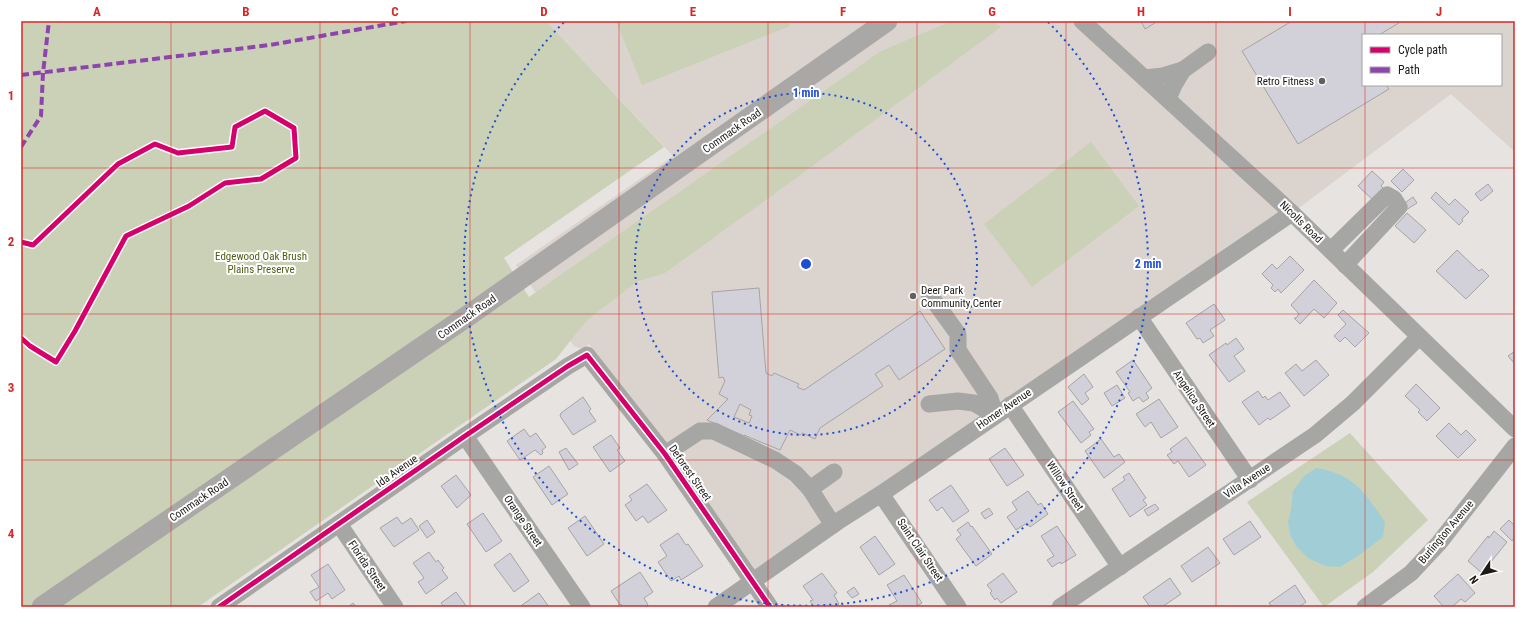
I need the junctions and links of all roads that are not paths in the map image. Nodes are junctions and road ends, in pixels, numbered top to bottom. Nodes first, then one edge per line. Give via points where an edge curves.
1 (887, 21) edge
2 (1082, 21) edge
3 (1208, 52) dead end
4 (1183, 70) junction
5 (1145, 78) junction
6 (1168, 99) junction
7 (1292, 213) junction
8 (1330, 250) junction
9 (1345, 265) junction
10 (929, 294) dead end
11 (1139, 318) junction
12 (1419, 337) junction
13 (587, 355) joint
14 (929, 404) dead end
15 (1010, 405) junction
16 (995, 416) junction
17 (1515, 429) edge
18 (465, 436) junction
19 (1515, 446) edge
20 (665, 454) junction
21 (834, 472) dead end
22 (1250, 480) junction
23 (810, 489) junction
24 (881, 494) junction
25 (339, 524) junction
26 (833, 525) junction
27 (1120, 567) junction
28 (753, 582) junction
29 (42, 607) edge
30 (219, 607) edge
31 (396, 607) edge
32 (582, 607) edge
33 (716, 607) edge
34 (770, 607) edge
35 (958, 607) edge
36 (1060, 607) edge
37 (1365, 607) edge

1 - 29 main road, Commack Road via 469,316
2 - 5 street, Nicolls Road
3 - 4 street
4 - 5 street
4 - 6 street
5 - 6 street, Nicolls Road
6 - 7 street, Nicolls Road
7 - 8 street, Nicolls Road
7 - 11 street, Homer Avenue
8 - 9 street, Nicolls Road
8 - 9 street via 1387,195 1394,199 1399,207
9 - 12 street, Nicolls Road
10 - 16 street via 958,334 958,350 990,398
11 - 15 street, Homer Avenue
11 - 22 street, Angelica Street
12 - 17 street, Nicolls Road
12 - 22 street, Villa Avenue via 1353,403 1315,435
13 - 18 street, Ida Avenue
13 - 20 street, Deforest Street
14 - 16 street via 958,401 974,403
15 - 16 street, Homer Avenue
15 - 27 street, Willow Street
16 - 24 street, Homer Avenue
18 - 25 street, Ida Avenue
18 - 32 street, Orange Street
19 - 37 street, Burlington Avenue via 1439,543 1411,573
20 - 23 street via 700,432 714,431 775,460 796,474
20 - 28 street, Deforest Street
21 - 23 street
22 - 27 street, Villa Avenue
23 - 26 street
24 - 26 street, Homer Avenue
24 - 35 street, Saint Clair Street
25 - 30 street, Ida Avenue
25 - 31 street, Florida Street
26 - 28 street, Homer Avenue
27 - 36 street, Villa Avenue
28 - 33 street, Homer Avenue
28 - 34 street, Deforest Street

